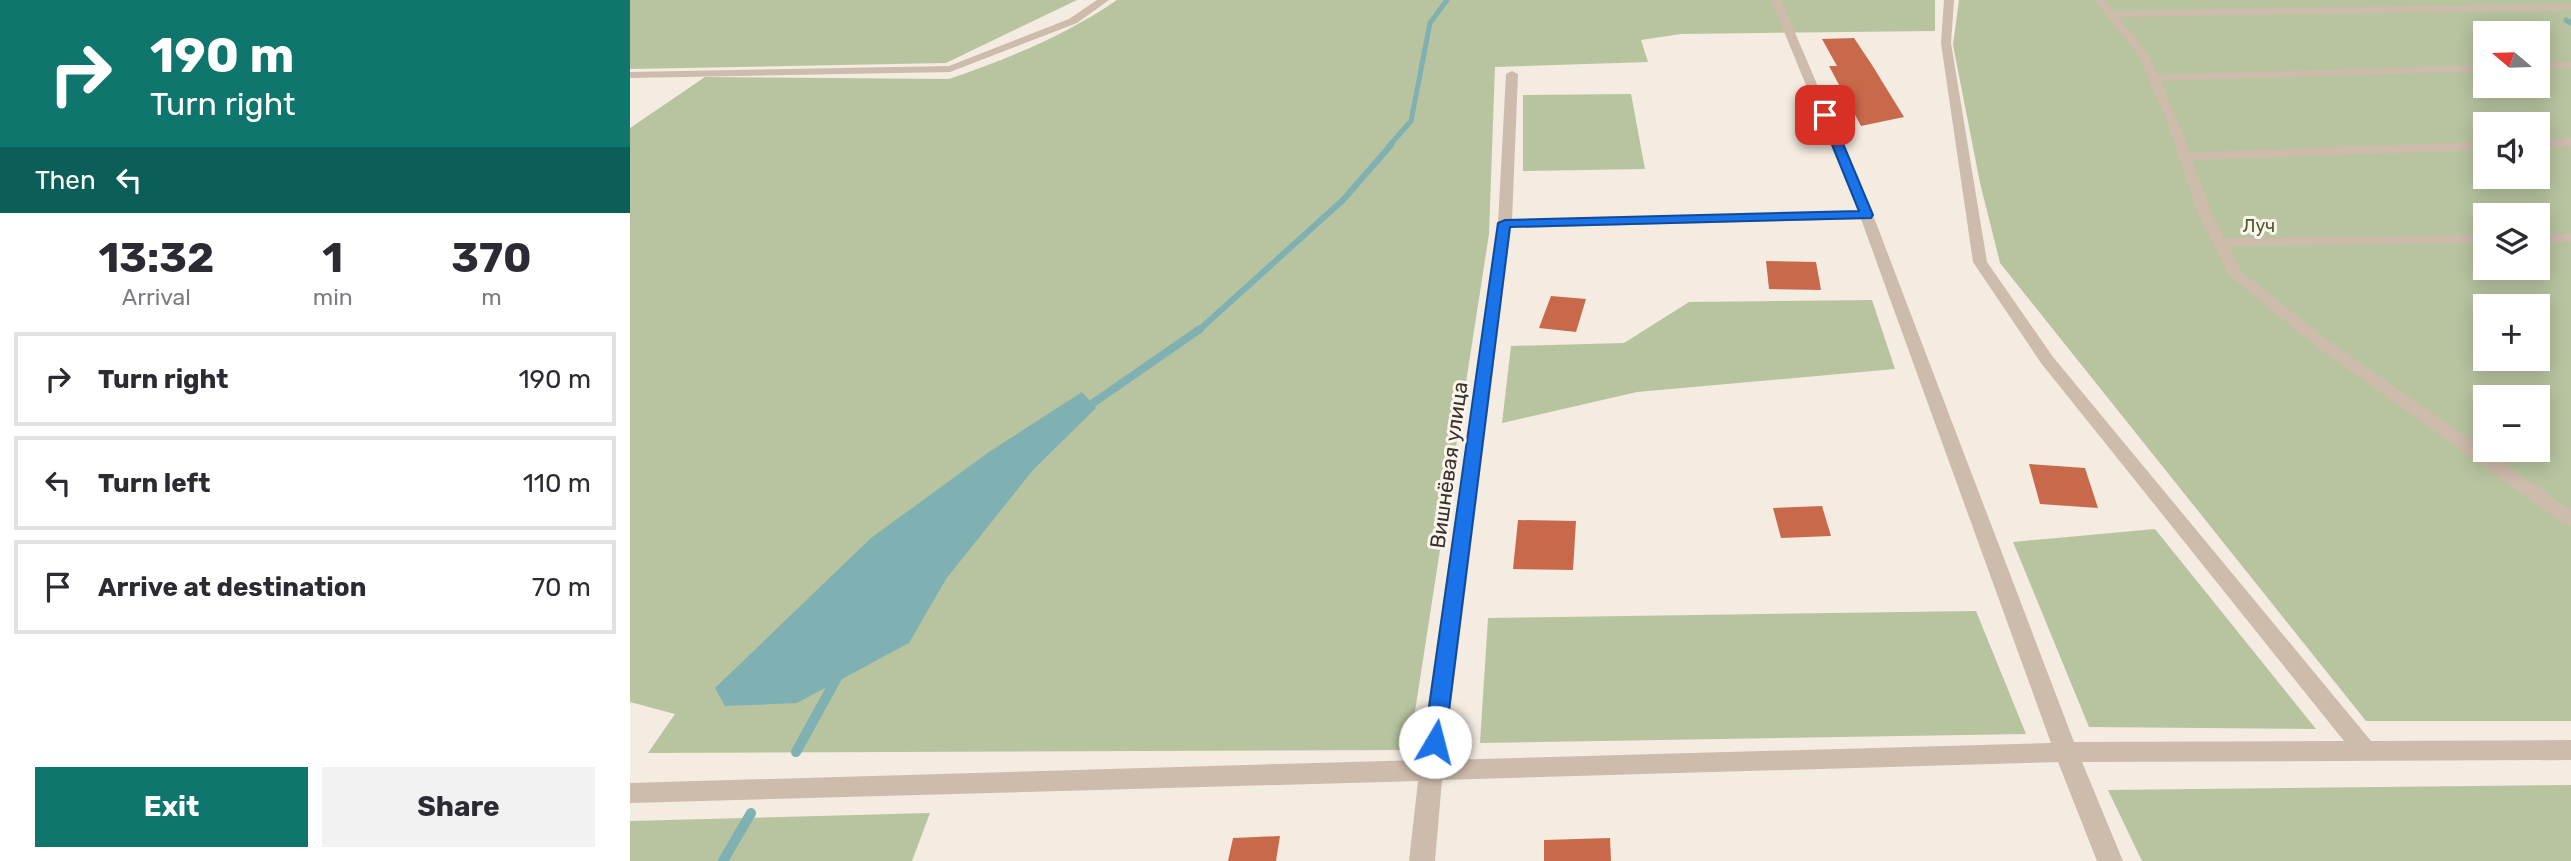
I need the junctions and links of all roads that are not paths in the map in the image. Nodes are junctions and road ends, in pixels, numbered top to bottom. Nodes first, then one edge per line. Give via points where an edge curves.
1 (1104, 0) edge
2 (1776, 0) edge
3 (1949, 0) edge
4 (2099, 0) edge
5 (2571, 7) edge
6 (2111, 14) junction
7 (2571, 65) edge
8 (2550, 66) edge
9 (2473, 68) edge
10 (1512, 74) dead end
11 (630, 75) edge
12 (2153, 78) junction
13 (2571, 142) edge
14 (2550, 143) edge
15 (2473, 145) edge
16 (2185, 156) junction
17 (1866, 215) junction
18 (1505, 223) junction
19 (2571, 238) edge
20 (2473, 239) edge
21 (2550, 239) edge
22 (2220, 242) junction
23 (2571, 519) edge
24 (2571, 750) edge
25 (2066, 752) junction
26 (2366, 752) junction
27 (1431, 769) junction
28 (630, 793) edge
29 (1422, 861) edge
30 (2110, 861) edge

1 - 11 street via 1073,21 950,69
2 - 17 street
3 - 26 street via 1945,43 1980,262 2063,381
4 - 6 street
5 - 6 street
6 - 12 street via 2141,52
7 - 8 street
9 - 12 street
10 - 18 street, Вишнёвая улица
12 - 16 street
13 - 14 street
15 - 16 street
16 - 22 street
17 - 18 street
17 - 25 street
18 - 27 street, Вишнёвая улица
19 - 21 street
20 - 22 street
22 - 23 street via 2235,273 2323,344
24 - 26 street
25 - 26 street
25 - 27 street
25 - 30 street
27 - 28 street
27 - 29 street, Вишнёвая улица

